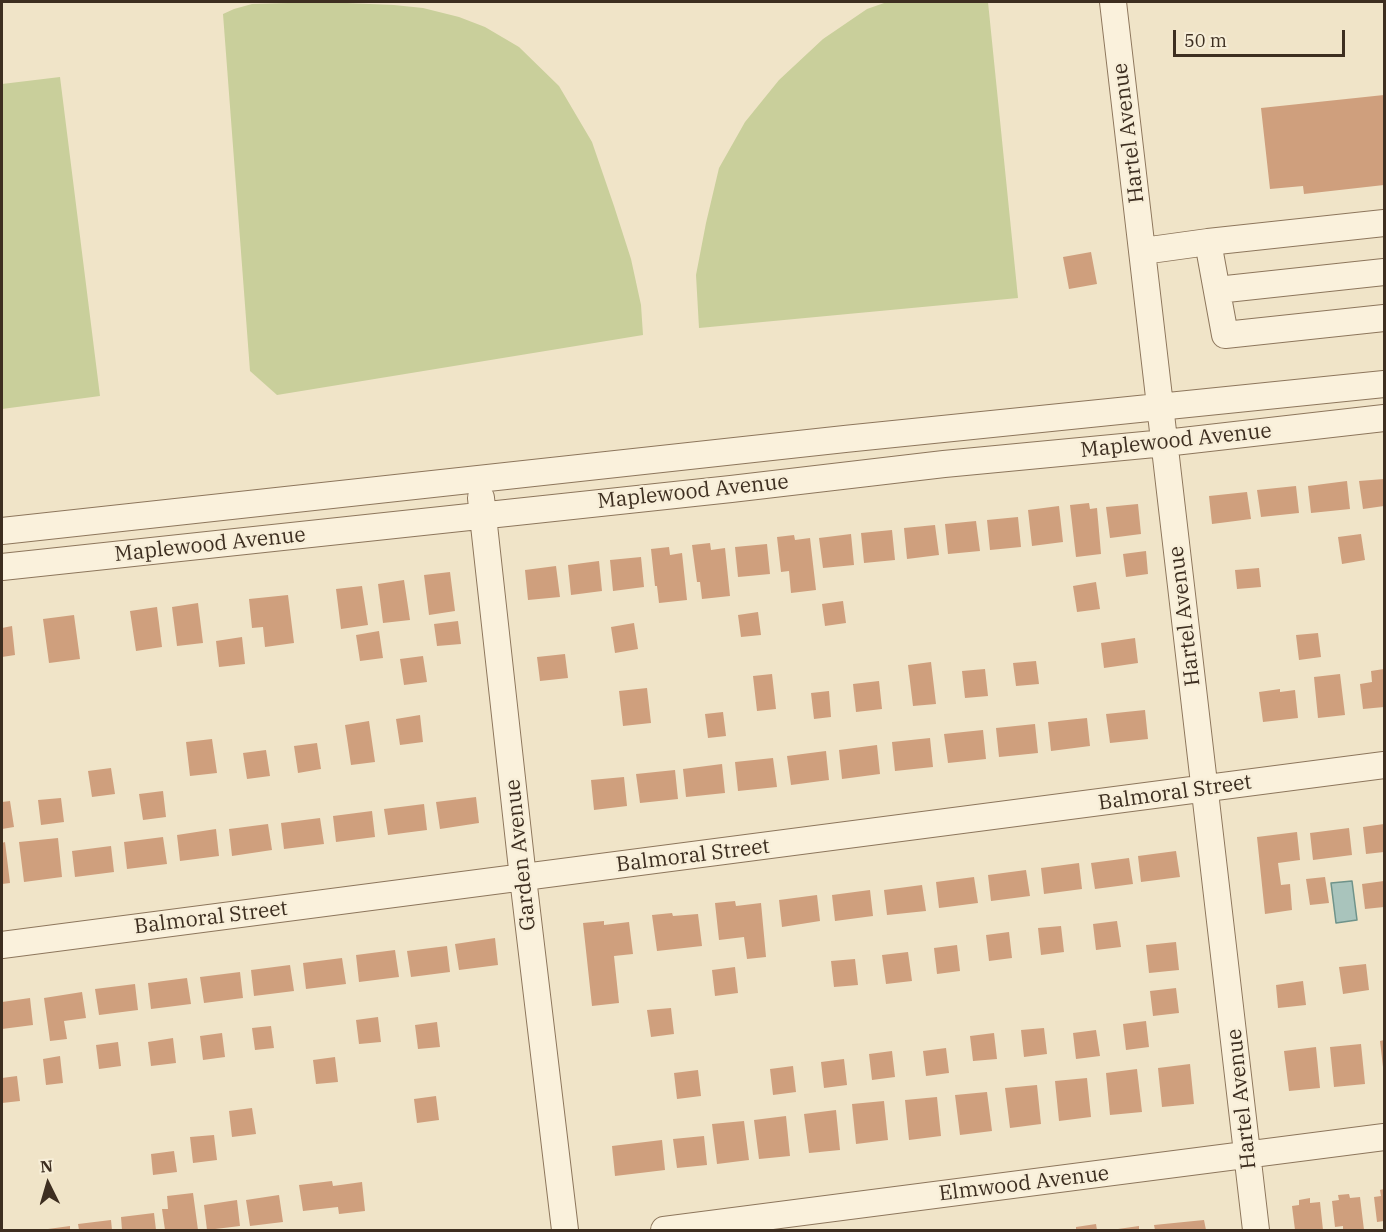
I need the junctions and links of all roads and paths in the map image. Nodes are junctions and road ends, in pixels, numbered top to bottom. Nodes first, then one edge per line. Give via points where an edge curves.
1 (1113, 2) edge
2 (1384, 224) edge
3 (1208, 242) junction
4 (1143, 251) junction
5 (1384, 272) edge
6 (1217, 290) junction
7 (1384, 318) edge
8 (1384, 384) edge
9 (1160, 406) junction
10 (1384, 418) edge
11 (940, 430) junction
12 (1165, 443) junction
13 (727, 451) junction
14 (944, 464) junction
15 (478, 479) junction
16 (731, 489) junction
17 (322, 496) junction
18 (483, 515) junction
19 (2, 531) edge
20 (326, 533) junction
21 (2, 567) edge
22 (1384, 765) edge
23 (1206, 789) junction
24 (523, 878) junction
25 (2, 945) edge
26 (1384, 1137) edge
27 (1248, 1156) junction
28 (565, 1230) edge
29 (664, 1230) edge
30 (1256, 1230) edge

1 - 4 street, Hartel Avenue
2 - 3 street
3 - 4 street
3 - 6 street
4 - 9 street, Hartel Avenue
5 - 6 street
6 - 7 street via 1225,335
8 - 9 street, Maplewood Avenue
9 - 11 street, Maplewood Avenue
9 - 12 street, Hartel Avenue
10 - 12 street, Maplewood Avenue
11 - 13 street, Maplewood Avenue
11 - 14 street
12 - 14 street, Maplewood Avenue
12 - 23 street, Hartel Avenue
13 - 15 street, Maplewood Avenue
13 - 16 street
14 - 16 street, Maplewood Avenue
15 - 17 street, Maplewood Avenue
15 - 18 street, Garden Avenue
16 - 18 street, Maplewood Avenue
17 - 19 street, Maplewood Avenue
17 - 20 street
18 - 20 street, Maplewood Avenue
18 - 24 street, Garden Avenue
20 - 21 street, Maplewood Avenue
22 - 23 street, Balmoral Street
23 - 24 street, Balmoral Street
23 - 27 street, Hartel Avenue
24 - 25 street, Balmoral Street
24 - 28 street, Garden Avenue
26 - 27 street, Elmwood Avenue
27 - 29 street, Elmwood Avenue
27 - 30 street, Hartel Avenue

